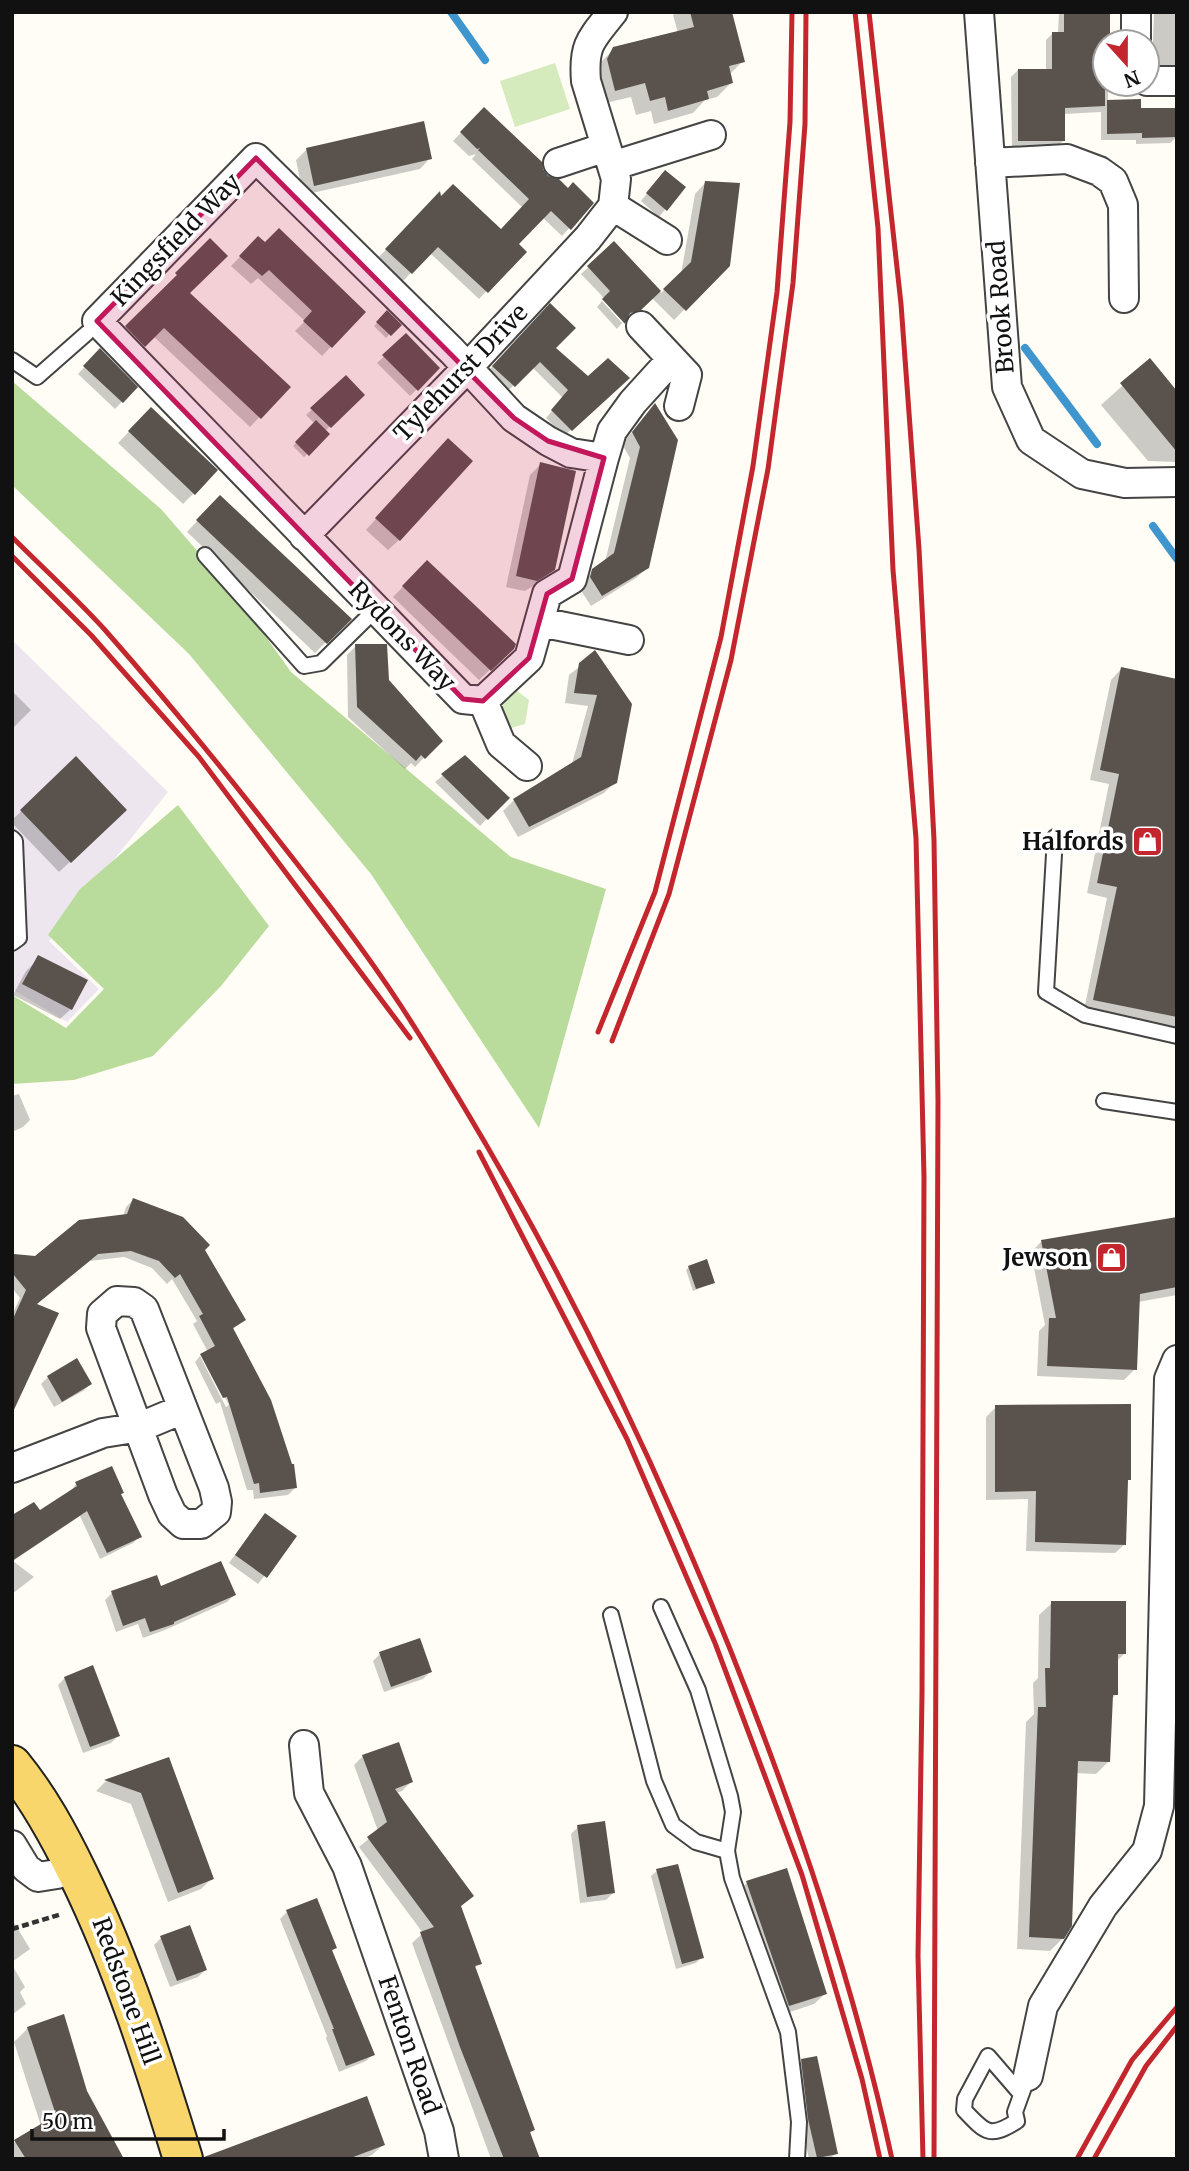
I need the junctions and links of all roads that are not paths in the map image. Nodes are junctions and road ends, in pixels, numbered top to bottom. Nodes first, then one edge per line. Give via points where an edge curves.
1 (613, 12) edge
2 (979, 12) edge
3 (711, 135) dead end
4 (609, 157) junction
5 (558, 163) dead end
6 (990, 163) junction
7 (612, 206) junction
8 (667, 240) dead end
9 (1124, 298) dead end
10 (640, 326) dead end
11 (87, 333) dead end
12 (672, 359) junction
13 (12, 360) edge
14 (467, 368) junction
15 (679, 407) dead end
16 (604, 458) junction
17 (1177, 482) edge
18 (304, 536) junction
19 (205, 555) dead end
20 (376, 609) junction
21 (540, 622) junction
22 (629, 640) dead end
23 (483, 701) junction
24 (527, 766) dead end
25 (1055, 837) dead end
26 (12, 838) edge
27 (12, 943) edge
28 (1177, 1036) edge
29 (1104, 1101) dead end
30 (1177, 1112) edge
31 (1177, 1360) edge
32 (183, 1409) junction
33 (140, 1427) junction
34 (12, 1468) edge
35 (661, 1607) dead end
36 (611, 1615) dead end
37 (304, 1745) dead end
38 (12, 1765) edge
39 (12, 1844) edge
40 (727, 1851) junction
41 (75, 1867) junction
42 (1024, 2084) junction
43 (183, 2159) edge
44 (444, 2159) edge
45 (797, 2159) edge

1 - 4 street via 591,39 584,66
2 - 6 street, Brook Road
3 - 4 street
4 - 5 street
4 - 7 street via 616,179
6 - 9 street via 1067,159 1113,181 1123,205
6 - 17 street, Brook Road via 1007,387 1031,440 1082,474 1125,483
7 - 8 street
7 - 14 street, Tylehurst Drive via 588,239
10 - 12 street
11 - 13 lane via 37,377
12 - 15 street via 687,375
12 - 16 street, Rydons Way via 612,431
14 - 16 street via 514,418 548,441 571,453
14 - 18 street, Tylehurst Drive
14 - 18 street, Kingsfield Way via 256,158 115,301 97,321
16 - 21 street, Rydons Way via 572,579 547,594
18 - 20 street, Rydons Way
19 - 20 lane via 304,666 321,663
20 - 23 street, Rydons Way via 463,699
21 - 22 street
21 - 23 street, Rydons Way via 528,658
23 - 24 street via 501,744
25 - 28 lane via 1046,992 1085,1015
26 - 27 lane via 19,938
29 - 30 lane
31 - 42 street via 1169,1379 1159,1806 1147,1851 1103,1906 1043,2006
32 - 33 street
32 - 33 street via 218,1502 216,1512 201,1524 183,1524 172,1514
32 - 33 street via 144,1309 134,1302 117,1301 102,1314 101,1328
33 - 34 street via 103,1433
35 - 40 lane via 698,1690 730,1796 733,1812
36 - 40 lane via 654,1781 673,1825 696,1842
37 - 44 street, Fenton Road via 309,1793 347,1866 439,2131
38 - 41 main road, Redstone Hill via 43,1807
39 - 41 street via 26,1868 38,1877
40 - 45 lane via 732,1878 789,2032 799,2122
41 - 43 main road, Redstone Hill via 124,1977
42 - 42 lane via 1017,2121 999,2133 986,2131 964,2110 965,2099 988,2056

